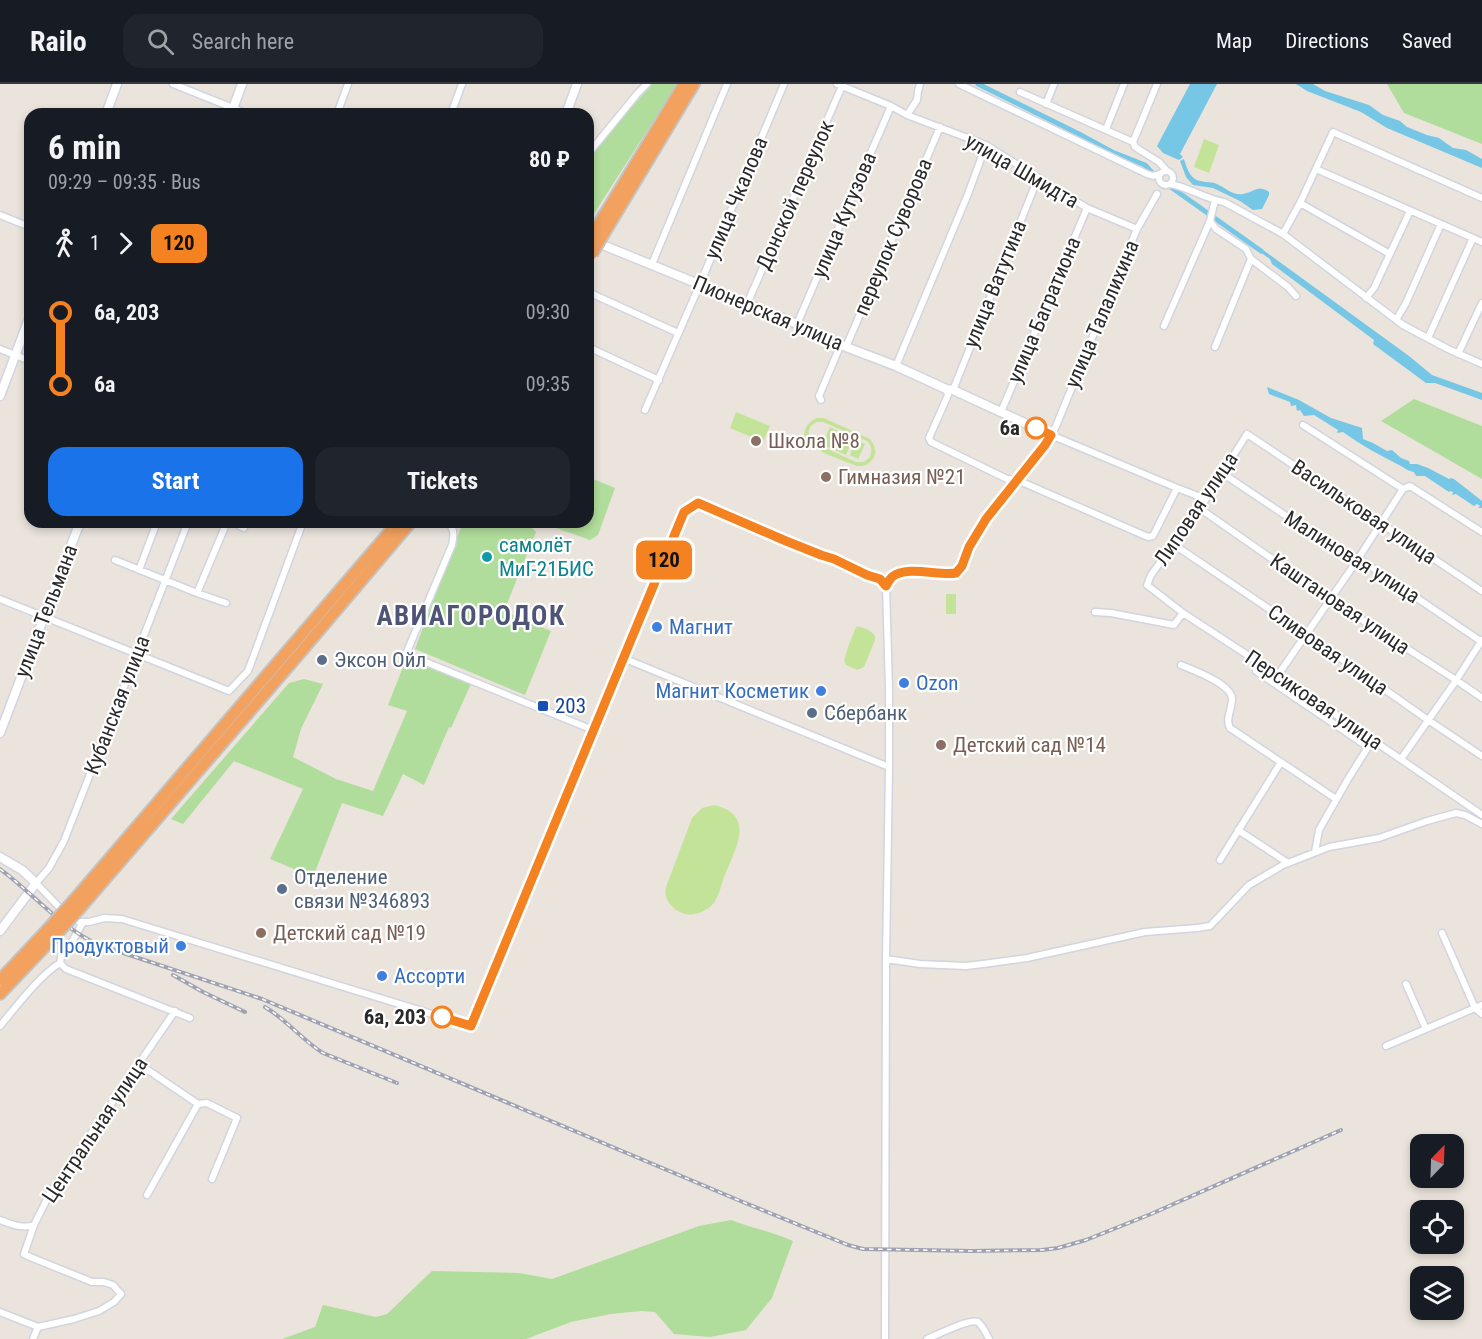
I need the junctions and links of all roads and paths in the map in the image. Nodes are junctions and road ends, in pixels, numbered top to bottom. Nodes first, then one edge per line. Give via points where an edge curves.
1 (117, 84) edge
2 (173, 84) edge
3 (242, 84) edge
4 (348, 84) edge
5 (462, 84) edge
6 (577, 84) edge
7 (647, 84) edge
8 (684, 84) edge
9 (694, 84) edge
10 (727, 84) edge
11 (784, 84) edge
12 (920, 84) edge
13 (959, 84) edge
14 (1054, 84) edge
15 (1124, 84) edge
16 (1157, 84) edge
17 (840, 85) edge
18 (1020, 92) dead end
19 (1046, 104) junction
20 (891, 106) junction
21 (108, 108) edge
22 (225, 108) edge
23 (233, 108) edge
24 (339, 108) edge
25 (453, 108) edge
26 (568, 108) edge
27 (907, 115) junction
28 (940, 127) junction
29 (1106, 129) junction
30 (1133, 142) junction
31 (986, 145) junction
32 (594, 147) edge
33 (1316, 169) junction
34 (1162, 172) junction
35 (1038, 178) junction
36 (1168, 182) junction
37 (1482, 198) edge
38 (1215, 200) junction
39 (1300, 203) junction
40 (1087, 208) junction
41 (1410, 211) junction
42 (0, 215) edge
43 (1210, 221) junction
44 (1441, 224) junction
45 (24, 225) edge
46 (1137, 229) junction
47 (601, 230) junction
48 (1283, 234) junction
49 (594, 235) edge
50 (1473, 238) junction
51 (594, 242) edge
52 (1482, 242) edge
53 (594, 247) edge
54 (1390, 254) junction
55 (1251, 259) junction
56 (652, 264) junction
57 (700, 284) junction
58 (594, 295) edge
59 (1296, 296) dead end
60 (1366, 298) junction
61 (1482, 303) edge
62 (747, 304) junction
63 (1396, 321) junction
64 (797, 324) junction
65 (1164, 326) dead end
66 (24, 332) edge
67 (678, 333) junction
68 (1428, 338) junction
69 (843, 346) junction
70 (1215, 347) dead end
71 (0, 349) edge
72 (594, 350) edge
73 (1458, 354) junction
74 (15, 355) junction
75 (24, 358) edge
76 (1482, 364) edge
77 (896, 366) junction
78 (659, 380) junction
79 (950, 389) junction
80 (0, 396) edge
81 (821, 400) dead end
82 (645, 410) dead end
83 (1001, 412) junction
84 (1303, 425) dead end
85 (1247, 434) joint
86 (1051, 435) junction
87 (1222, 473) junction
88 (1017, 480) junction
89 (1177, 488) junction
90 (1403, 489) junction
91 (1206, 499) junction
92 (1199, 508) junction
93 (1382, 524) junction
94 (78, 528) edge
95 (155, 528) edge
96 (186, 528) edge
97 (224, 528) edge
98 (301, 528) edge
99 (389, 528) edge
100 (393, 528) edge
101 (406, 528) edge
102 (412, 528) edge
103 (451, 528) edge
104 (1482, 532) edge
105 (393, 543) junction
106 (380, 544) junction
107 (1173, 544) junction
108 (1358, 558) junction
109 (115, 560) dead end
110 (139, 570) junction
111 (166, 580) junction
112 (1147, 585) joint
113 (886, 586) junction
114 (1482, 591) edge
115 (197, 592) junction
116 (346, 592) junction
117 (0, 599) edge
118 (1331, 600) junction
119 (226, 603) dead end
120 (1095, 612) dead end
121 (1183, 613) junction
122 (44, 617) junction
123 (1306, 634) junction
124 (1482, 641) edge
125 (137, 653) junction
126 (622, 658) junction
127 (1180, 665) dead end
128 (1256, 670) dead end
129 (1278, 675) junction
130 (1456, 680) junction
131 (1482, 698) edge
132 (1428, 720) junction
133 (593, 730) junction
134 (0, 733) edge
135 (1373, 740) junction
136 (1368, 747) junction
137 (1482, 756) edge
138 (1401, 759) junction
139 (1281, 762) junction
140 (889, 767) junction
141 (1336, 799) junction
142 (1482, 815) edge
143 (1482, 824) edge
144 (1238, 830) junction
145 (1316, 852) junction
146 (0, 857) edge
147 (1220, 860) dead end
148 (1288, 863) junction
149 (36, 883) junction
150 (83, 922) junction
151 (0, 931) edge
152 (51, 933) junction
153 (1442, 933) dead end
154 (886, 959) junction
155 (60, 963) junction
156 (0, 980) edge
157 (1406, 984) dead end
158 (0, 994) edge
159 (1479, 1007) edge
160 (175, 1011) junction
161 (1482, 1014) edge
162 (190, 1018) dead end
163 (0, 1026) edge
164 (1426, 1029) junction
165 (1386, 1046) dead end
166 (138, 1064) junction
167 (198, 1104) junction
168 (212, 1179) dead end
169 (147, 1195) dead end
170 (0, 1220) edge
171 (34, 1225) junction
172 (0, 1312) edge
173 (38, 1327) junction
174 (33, 1339) edge
175 (885, 1339) edge
176 (927, 1339) edge
177 (988, 1339) edge

1 - 21 street
2 - 22 street
3 - 23 street
4 - 24 street
5 - 25 street
6 - 26 street
7 - 32 street
8 - 47 highway
9 - 47 highway
10 - 56 street
11 - 57 street, улица Чкалова
12 - 27 street via 917,100
13 - 34 street via 1147,174
14 - 19 street
15 - 29 street
16 - 30 street
17 - 20 street, улица Шмидта
17 - 62 street, Донской переулок
18 - 19 street
19 - 29 street
20 - 27 street, улица Шмидта
20 - 64 street, улица Кутузова
27 - 28 street, улица Шмидта
28 - 31 street, улица Шмидта
28 - 69 street, переулок Суворова
29 - 30 street
30 - 34 street via 1159,162
31 - 35 street, улица Шмидта
31 - 77 street
33 - 37 street via 1332,132
33 - 39 street
33 - 41 street
34 - 36 street
34 - 36 street via 1170,171
35 - 40 street, улица Шмидта
35 - 79 street, улица Ватутина
36 - 38 street via 1180,182
36 - 46 street, улица Талалихина
38 - 43 street
38 - 48 street
39 - 48 street
39 - 54 street
40 - 46 street, улица Шмидта
40 - 83 street, улица Багратиона
41 - 44 street
41 - 54 street
42 - 45 street
43 - 55 street via 1246,249
43 - 65 street
44 - 50 street
44 - 63 street
46 - 86 street, улица Талалихина
47 - 49 highway, bridge
47 - 53 highway, bridge
48 - 60 street
50 - 52 street
50 - 68 street
51 - 56 street, Пионерская улица
54 - 60 street
55 - 59 street
55 - 70 street
56 - 57 street, Пионерская улица
57 - 62 street, Пионерская улица
57 - 67 street, улица Чкалова
58 - 67 street
60 - 63 street
61 - 73 street
62 - 64 street, Пионерская улица
63 - 68 street
64 - 69 street, Пионерская улица
66 - 74 street
67 - 78 street, улица Чкалова
68 - 73 street
69 - 77 street, Пионерская улица
69 - 81 street, переулок Суворова via 819,396
71 - 74 street
72 - 78 street
73 - 76 street
74 - 75 street
74 - 80 street
77 - 79 street, Пионерская улица
78 - 82 street, улица Чкалова
79 - 83 street, Пионерская улица
79 - 88 street via 929,438 931,442
83 - 86 street, Пионерская улица
84 - 90 street
85 - 87 street, Липовая улица
85 - 93 street, Васильковая улица
86 - 88 street, улица Талалихина
86 - 89 street, Пионерская улица
87 - 91 street, Липовая улица
87 - 108 street, Малиновая улица via 1331,546
88 - 89 street via 1148,537 1153,536
88 - 113 street, улица Талалихина via 986,519 956,573 900,573
89 - 91 street, Пионерская улица
90 - 93 street
90 - 104 street via 1410,486
91 - 92 street, Липовая улица
92 - 107 street, Липовая улица
92 - 118 street, Каштановая улица
93 - 108 street
93 - 114 street, Васильковая улица
94 - 122 street, улица Тельмана
95 - 110 street
96 - 111 street, Кубанская улица
97 - 115 street
98 - 125 street via 248,671 229,691
99 - 106 highway
100 - 106 highway
101 - 105 highway
102 - 105 highway
103 - 133 street via 452,544 406,654
105 - 116 highway
106 - 116 highway
107 - 112 street, Липовая улица
107 - 123 street, Сливовая улица
108 - 118 street
108 - 124 street, Малиновая улица
109 - 110 street
110 - 111 street
111 - 115 street
111 - 125 street, Кубанская улица
112 - 121 street, Персиковая улица
113 - 126 street via 880,579 698,503 684,512
113 - 140 street
115 - 119 street
116 - 152 highway, bridge
117 - 122 street
118 - 123 street
118 - 130 street, Каштановая улица
120 - 121 street via 1174,625
121 - 129 street, Персиковая улица
122 - 125 street
122 - 134 street, улица Тельмана
123 - 129 street
123 - 132 street, Сливовая улица
124 - 130 street
125 - 149 street, Кубанская улица via 64,841
126 - 133 street
126 - 140 street
127 - 139 street via 1208,676 1231,693 1227,724
128 - 136 street
129 - 135 street, Персиковая улица
130 - 131 street, Каштановая улица
130 - 132 street
132 - 137 street, Сливовая улица
132 - 138 street
133 - 150 street via 471,1026 122,919
135 - 136 street
135 - 138 street, Персиковая улица
136 - 141 street
138 - 142 street, Персиковая улица
139 - 141 street
139 - 144 street
140 - 154 street
141 - 145 street via 1319,830
143 - 145 street via 1456,813 1379,838
144 - 147 street
144 - 148 street
145 - 148 street
146 - 149 street
148 - 154 street via 1249,885 1210,926 1145,932 1027,958 966,966
149 - 150 street via 59,907
149 - 151 street
150 - 155 street
152 - 156 highway
152 - 158 highway
153 - 159 street
154 - 175 street
155 - 160 street via 66,969
155 - 163 street
157 - 164 street
159 - 161 street
159 - 164 street
160 - 162 street
160 - 166 street, Центральная улица
164 - 165 street
166 - 167 street
166 - 171 street, Центральная улица via 50,1192
167 - 168 street via 207,1103 237,1118
167 - 169 street
170 - 171 street via 19,1226
171 - 173 street, Центральная улица via 24,1254 92,1282 113,1285 121,1294 99,1311
172 - 173 street
173 - 174 street
176 - 177 street via 970,1321 982,1327

